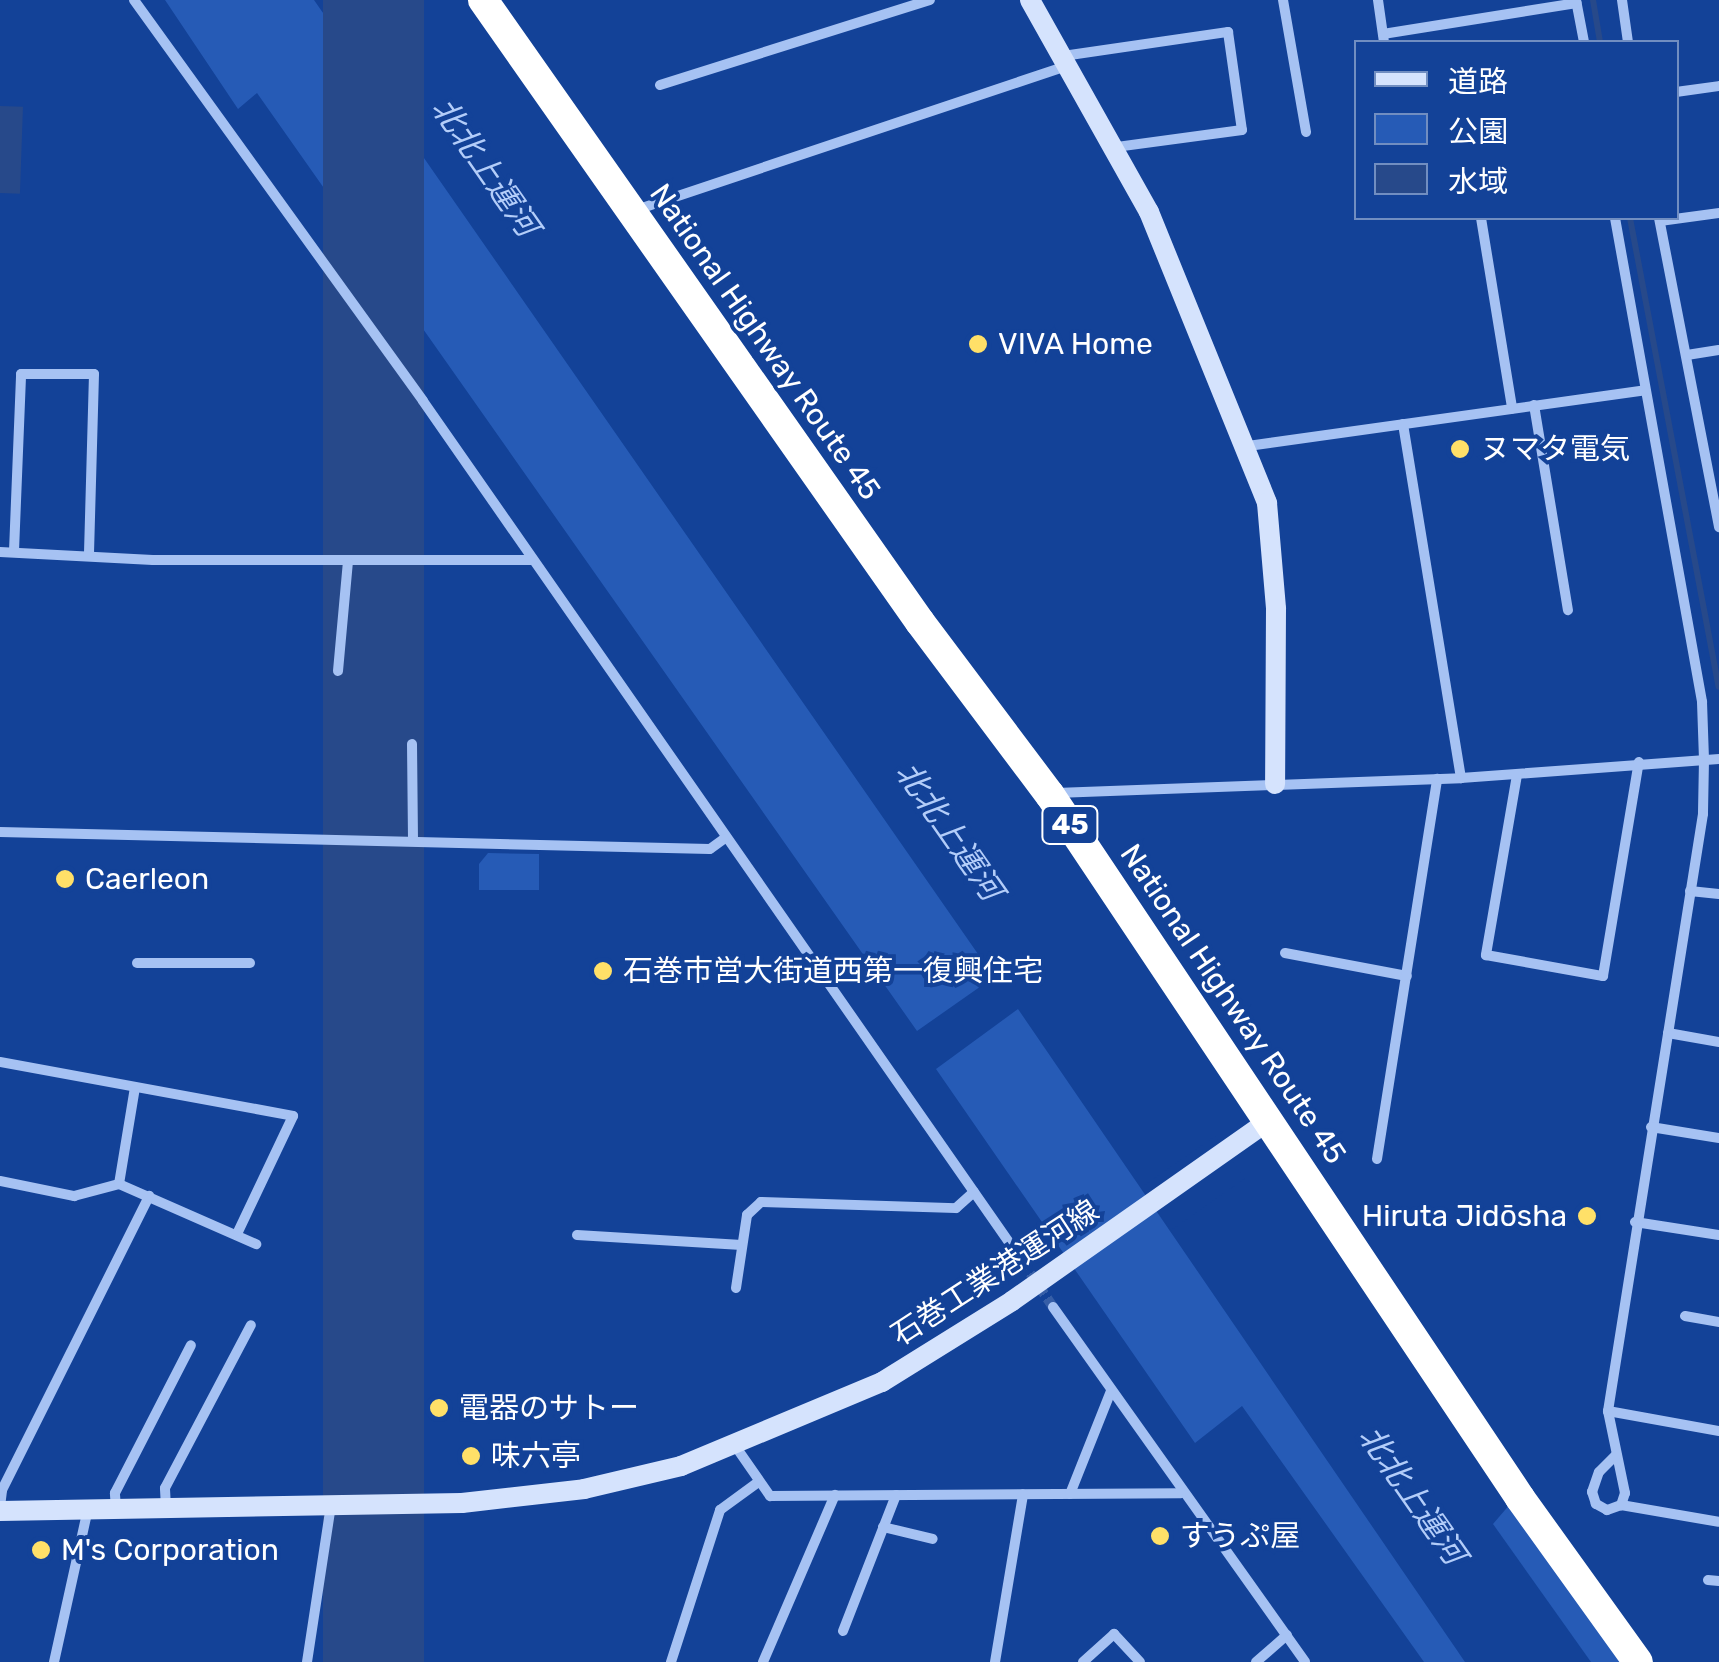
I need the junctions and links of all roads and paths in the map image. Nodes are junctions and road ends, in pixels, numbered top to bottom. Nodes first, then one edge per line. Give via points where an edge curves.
1 (134, 0) edge
2 (484, 0) edge
3 (930, 0) edge
4 (1030, 0) edge
5 (1282, 0) edge
6 (1378, 0) edge
7 (1622, 0) edge
8 (1577, 1) edge
9 (1383, 38) edge
10 (1584, 40) edge
11 (1628, 40) edge
12 (1064, 61) junction
13 (660, 85) dead end
14 (1719, 86) edge
15 (1679, 92) edge
16 (1306, 132) dead end
17 (1117, 147) junction
18 (630, 212) junction
19 (1719, 213) edge
20 (1679, 217) edge
21 (1481, 220) edge
22 (1615, 220) edge
23 (1659, 220) edge
24 (1719, 350) edge
25 (1687, 355) junction
26 (1645, 390) junction
27 (1534, 405) junction
28 (1512, 408) junction
29 (1403, 424) junction
30 (1248, 446) junction
31 (1715, 479) edge
32 (1719, 527) edge
33 (14, 551) junction
34 (0, 552) edge
35 (89, 556) junction
36 (533, 560) junction
37 (348, 562) junction
38 (1568, 610) dead end
39 (338, 671) dead end
40 (412, 744) dead end
41 (1719, 759) edge
42 (1704, 760) junction
43 (1640, 762) junction
44 (1517, 774) junction
45 (1461, 778) junction
46 (1437, 779) junction
47 (1275, 784) junction
48 (1050, 795) junction
49 (0, 832) edge
50 (724, 838) junction
51 (413, 841) junction
52 (1690, 892) junction
53 (1719, 894) edge
54 (1286, 952) dead end
55 (137, 962) dead end
56 (250, 963) dead end
57 (1407, 976) junction
58 (1668, 1033) junction
59 (1719, 1042) edge
60 (0, 1062) edge
61 (135, 1087) junction
62 (1270, 1120) junction
63 (1651, 1127) junction
64 (1719, 1138) edge
65 (1377, 1159) dead end
66 (0, 1182) edge
67 (119, 1184) junction
68 (974, 1192) junction
69 (149, 1196) junction
70 (1635, 1222) junction
71 (236, 1234) junction
72 (577, 1235) dead end
73 (1719, 1235) edge
74 (256, 1244) dead end
75 (742, 1246) junction
76 (1022, 1261) tunnel mouth
77 (736, 1288) dead end
78 (1054, 1307) tunnel mouth
79 (1685, 1316) dead end
80 (1719, 1322) edge
81 (251, 1325) dead end
82 (191, 1345) dead end
83 (1112, 1391) junction
84 (1608, 1411) junction
85 (1719, 1431) edge
86 (736, 1447) junction
87 (1616, 1455) junction
88 (756, 1482) junction
89 (1181, 1493) junction
90 (1023, 1494) junction
91 (1070, 1494) junction
92 (835, 1495) junction
93 (896, 1495) junction
94 (331, 1506) junction
95 (1621, 1506) junction
96 (166, 1508) junction
97 (0, 1509) edge
98 (116, 1509) junction
99 (88, 1510) junction
100 (1719, 1522) edge
101 (883, 1527) junction
102 (932, 1539) dead end
103 (843, 1630) dead end
104 (1287, 1635) junction
105 (54, 1662) edge
106 (306, 1662) edge
107 (671, 1662) edge
108 (763, 1662) edge
109 (995, 1662) edge
110 (1083, 1662) edge
111 (1140, 1662) edge
112 (1256, 1662) edge
113 (1305, 1662) edge
114 (1638, 1662) edge

1 - 36 street
2 - 18 highway, National Highway Route 45 / 45
3 - 13 street
4 - 12 street
5 - 16 street
6 - 9 street
7 - 11 street
8 - 9 street
8 - 10 street
12 - 17 street
12 - 17 street via 1228,32 1242,130
12 - 18 street
14 - 15 street
17 - 30 street via 1181,280
18 - 48 highway, National Highway Route 45 / 45
19 - 20 street
21 - 28 street
22 - 26 street
23 - 25 street
24 - 25 street
25 - 31 street
26 - 27 street
26 - 42 street via 1702,702
27 - 28 street
27 - 38 street
28 - 29 street
29 - 30 street
29 - 45 street
30 - 47 street via 1273,528
31 - 32 street
33 - 34 street
33 - 35 street
33 - 35 street via 20,374 94,374
35 - 37 street
36 - 37 street
36 - 50 street
37 - 39 street
40 - 51 street
41 - 42 street
42 - 43 street
42 - 52 street via 1704,814
43 - 44 street
43 - 44 street via 1603,976 1486,955
44 - 45 street
45 - 46 street
46 - 47 street
46 - 57 street
47 - 48 street
48 - 62 highway, National Highway Route 45 / 45
49 - 51 street
50 - 51 street via 710,849
50 - 68 street
52 - 53 street
52 - 58 street
54 - 57 street
55 - 56 street
57 - 65 street
58 - 59 street
58 - 63 street
60 - 61 street
61 - 67 street
61 - 71 street via 293,1116
62 - 86 street, 石巻工業港運河線 via 882,1382
62 - 114 highway, National Highway Route 45 / 45 via 1520,1498
63 - 64 street
63 - 70 street
66 - 67 street via 74,1196
67 - 69 street
68 - 75 street via 956,1208 761,1202 746,1215
68 - 76 street
69 - 71 street
69 - 97 street via 2,1490
70 - 73 street
70 - 84 street
71 - 74 street
72 - 75 street
75 - 77 street
78 - 83 street
79 - 80 street
81 - 96 street via 165,1488
82 - 98 street via 115,1492
83 - 89 street
83 - 91 street
84 - 85 street
84 - 87 street
86 - 88 street
86 - 94 street, 石巻工業港運河線 via 584,1490
87 - 95 street
87 - 95 street via 1599,1472 1592,1492 1607,1510
88 - 92 street via 770,1496
88 - 107 street via 720,1510
89 - 91 street
89 - 104 street
90 - 91 street
90 - 93 street
90 - 109 street
92 - 93 street
92 - 108 street
93 - 101 street
94 - 96 street, 石巻工業港運河線
94 - 106 street
95 - 100 street
96 - 98 street, 石巻工業港運河線
97 - 99 street, 石巻工業港運河線
98 - 99 street, 石巻工業港運河線
99 - 105 street
101 - 102 street
101 - 103 street
104 - 112 street
104 - 113 street
110 - 111 street via 1114,1634

